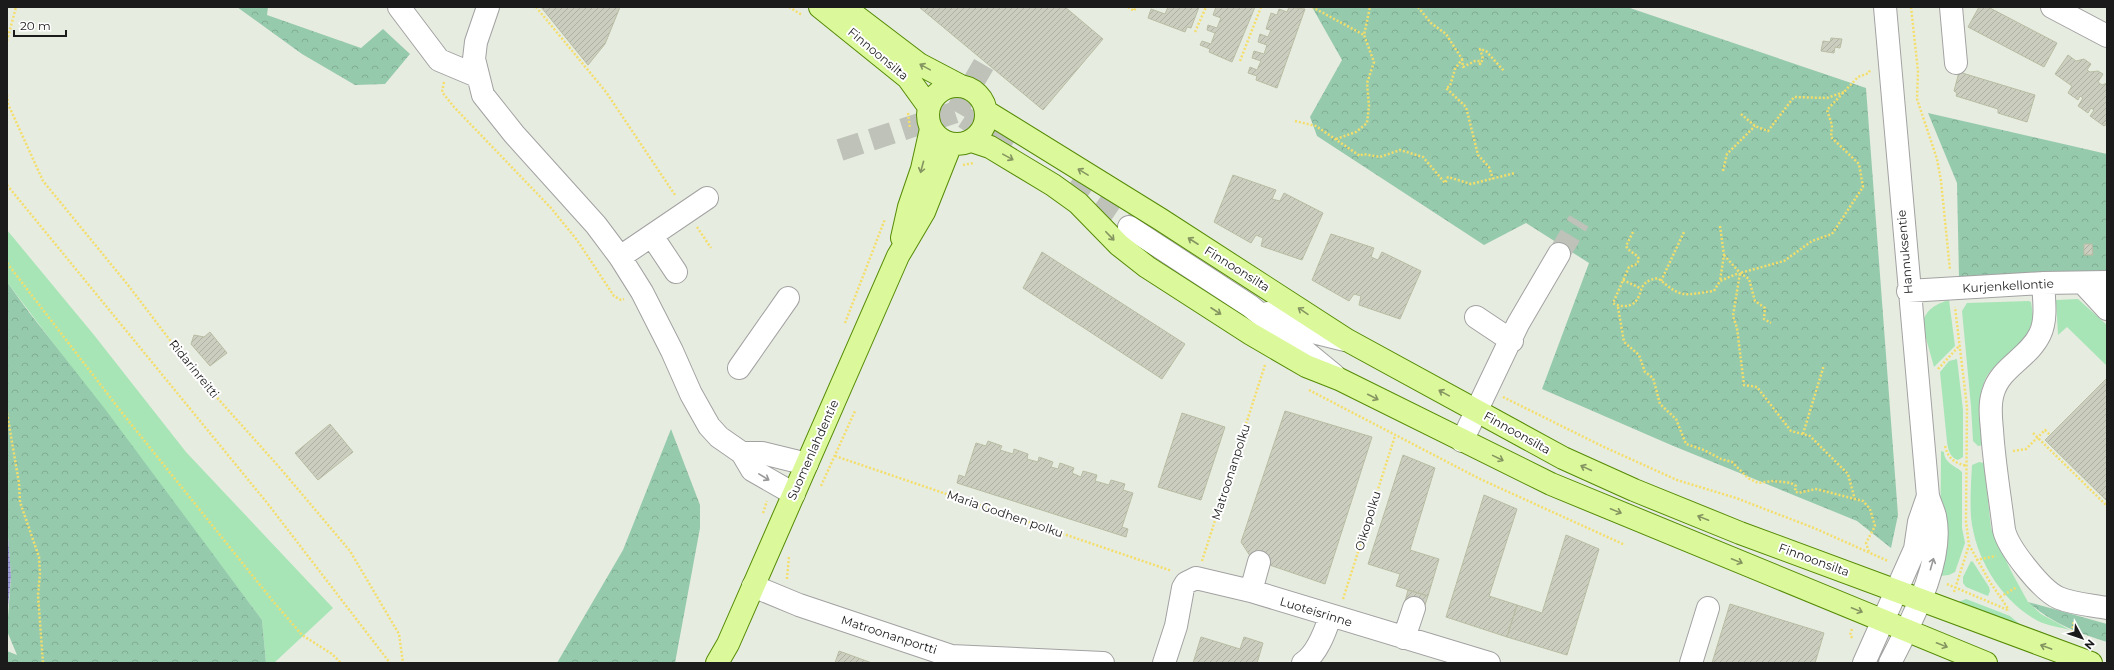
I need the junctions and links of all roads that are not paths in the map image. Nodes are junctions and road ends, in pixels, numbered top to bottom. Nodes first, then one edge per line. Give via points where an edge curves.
1 (399, 7) edge
2 (488, 7) edge
3 (844, 7) edge
4 (1885, 7) edge
5 (1951, 7) edge
6 (2052, 7) edge
7 (813, 12) edge
8 (2107, 36) edge
9 (1956, 63) dead end
10 (477, 76) junction
11 (959, 85) junction
12 (918, 108) junction
13 (987, 112) junction
14 (921, 133) junction
15 (972, 141) junction
16 (951, 144) junction
17 (707, 198) dead end
18 (1129, 227) tunnel mouth
19 (652, 236) junction
20 (1559, 254) tunnel mouth
21 (898, 256) junction
22 (620, 257) junction
23 (676, 272) dead end
24 (2107, 282) edge
25 (2043, 283) junction
26 (2083, 283) junction
27 (1908, 291) junction
28 (788, 298) dead end
29 (1250, 306) junction
30 (2107, 309) edge
31 (1476, 317) dead end
32 (1347, 340) junction
33 (1512, 341) junction
34 (740, 368) dead end
35 (1339, 379) junction
36 (1478, 412) junction
37 (1462, 442) junction
38 (742, 453) junction
39 (807, 464) junction
40 (794, 494) junction
41 (1928, 496) junction
42 (1259, 562) dead end
43 (753, 586) junction
44 (1250, 591) junction
45 (1896, 591) junction
46 (1921, 601) junction
47 (1414, 608) dead end
48 (1708, 608) dead end
49 (2107, 608) edge
50 (1336, 609) junction
51 (1882, 620) junction
52 (1906, 630) junction
53 (1404, 638) junction
54 (727, 653) edge
55 (717, 663) edge
56 (1103, 663) edge
57 (1164, 663) edge
58 (1303, 663) edge
59 (1490, 663) edge
60 (1691, 663) edge
61 (1864, 663) edge
62 (1890, 663) edge
63 (1986, 663) edge
64 (2091, 663) edge

1 - 10 street via 439,60
2 - 10 street via 476,42 474,59
11 -> 3 main road, Finnoonsilta via 919,64
4 - 27 street, Hannuksentie
5 - 9 street
6 - 8 street
7 - 12 main road, Finnoonsilta via 908,78
10 - 22 street via 483,95 496,112 596,225
11 - 12 main road via 940,91
11 - 13 main road, Finnoonsilta via 978,94
12 - 14 main road, Suomenlahdentie
13 - 15 main road via 986,124
32 -> 13 main road, Finnoonsilta
14 - 16 main road
14 -> 21 main road, Suomenlahdentie via 922,169 909,207
15 - 16 main road via 962,145
15 -> 35 main road via 990,147 1053,185 1078,203 1119,245 1147,267 1251,334 1306,366
16 - 21 main road, Suomenlahdentie via 924,212
17 - 19 street
18 - 29 street
19 - 22 street
19 - 23 street
20 - 33 street via 1518,324
21 - 39 main road, Suomenlahdentie
22 - 38 street via 642,292 702,415 719,437
24 - 26 street, Kurjenkellontie
25 - 26 street, Kurjenkellontie
25 - 27 street, Kurjenkellontie
25 - 49 street via 2044,324 2040,334 2034,344 2003,374 1992,395 1994,453 2004,530 2014,553 2058,598
26 - 30 street
27 - 41 street, Hannuksentie
28 - 34 street
29 - 32 street via 1316,333
29 - 35 street
31 - 33 street
36 -> 32 main road, Finnoonsilta
33 - 36 street
35 -> 37 main road
36 - 37 street
45 -> 36 main road, Finnoonsilta via 1740,534 1634,490 1563,458
37 -> 51 main road via 1551,484
38 - 39 street via 762,453
38 -> 40 street via 752,470
39 - 40 main road, Suomenlahdentie
40 - 43 main road, Suomenlahdentie
41 - 45 street, Hannuksentie via 1919,522 1915,549
46 -> 41 street, Hannuksentie via 1935,554 1935,517
42 - 44 street
43 - 54 main road, Suomenlahdentie
43 - 56 street, Matroonanportti via 798,605 952,656
44 - 50 street, Luoteisrinne
44 - 57 street, Luoteisrinne via 1196,578 1186,583
45 - 46 main road, Finnoonsilta
45 - 51 street, Hannuksentie
46 - 52 street, Hannuksentie
64 -> 46 main road, Finnoonsilta
47 - 53 street
48 - 60 street
50 - 53 street, Luoteisrinne
50 - 58 street via 1308,660
51 - 52 main road
51 - 61 street, Hannuksentie
52 - 62 street, Hannuksentie
52 -> 63 main road
53 - 59 street, Luoteisrinne
54 - 55 main road, Suomenlahdentie

